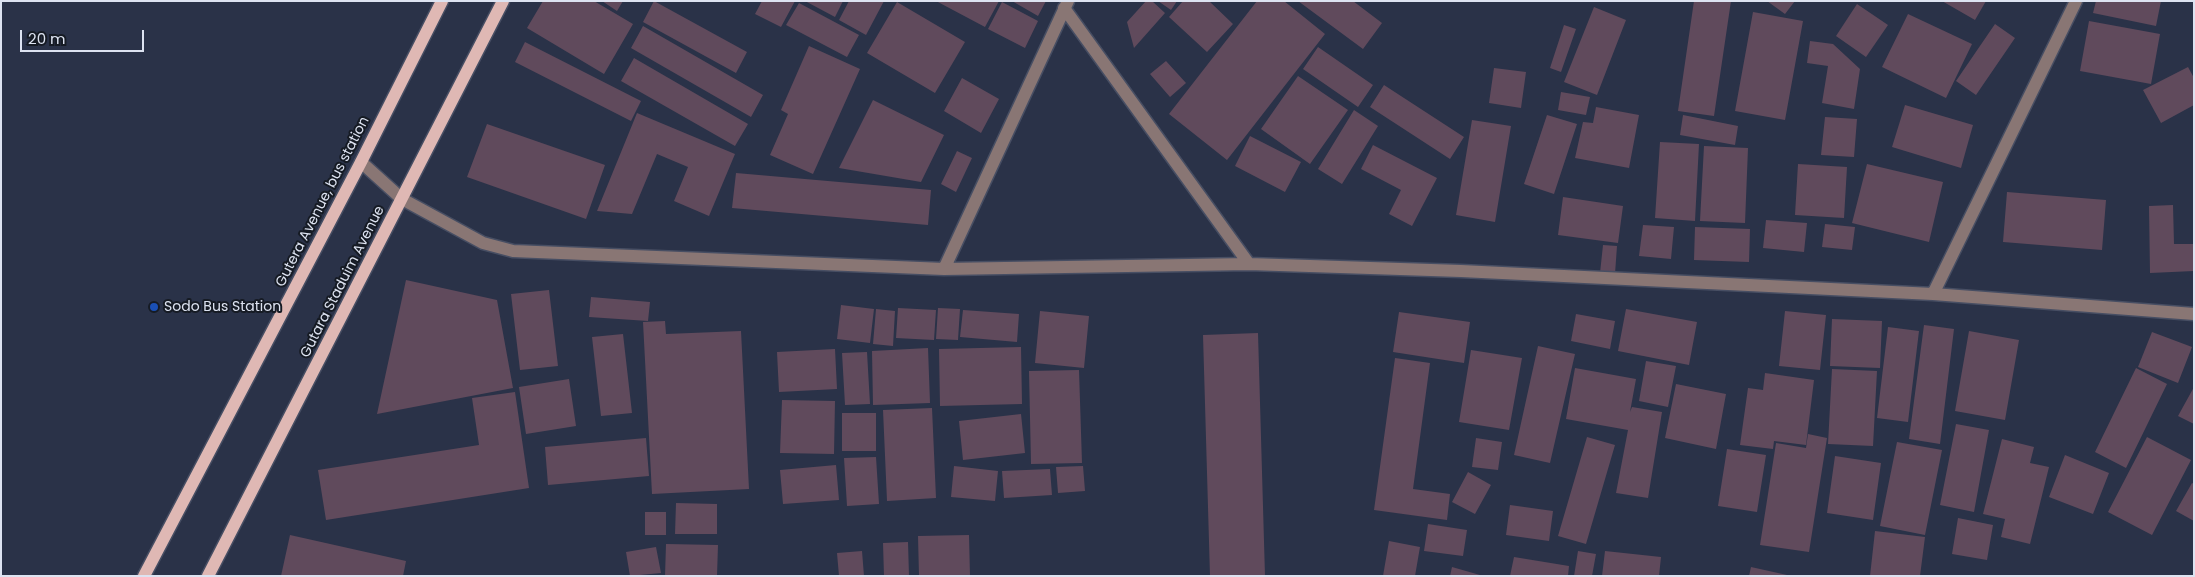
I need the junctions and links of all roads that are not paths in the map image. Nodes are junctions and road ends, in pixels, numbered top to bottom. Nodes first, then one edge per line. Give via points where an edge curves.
1 (442, 1) edge
2 (503, 1) edge
3 (2076, 1) edge
4 (1066, 5) edge
5 (362, 162) junction
6 (402, 199) junction
7 (1249, 264) junction
8 (944, 269) junction
9 (1933, 294) junction
10 (2194, 314) edge
11 (144, 576) edge
12 (208, 576) edge

1 - 5 main road, Gutera Avenue, bus station
2 - 6 main road, Gutara Staduim Avenue
3 - 9 street
4 - 7 street
4 - 8 street
5 - 6 street
5 - 11 main road, Gutera Avenue, bus station
6 - 8 street via 482,243 513,251
6 - 12 main road, Gutara Staduim Avenue
7 - 8 street
7 - 9 street
9 - 10 street

